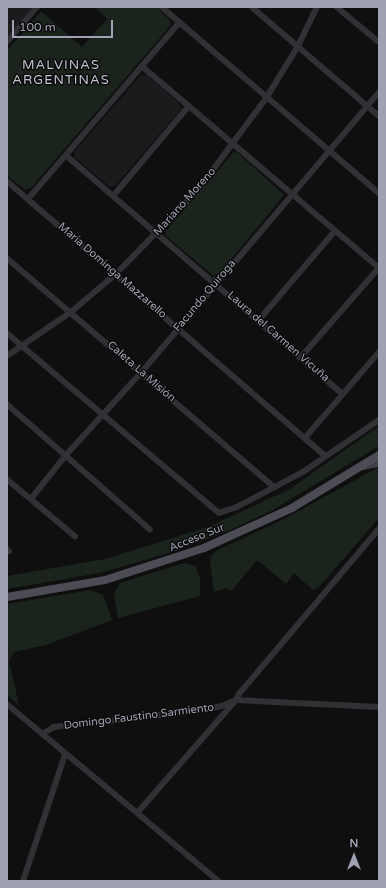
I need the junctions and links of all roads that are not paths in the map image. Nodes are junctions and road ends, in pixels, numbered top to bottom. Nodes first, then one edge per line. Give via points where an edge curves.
1 (37, 7) edge
2 (162, 7) edge
3 (252, 7) edge
4 (317, 7) edge
5 (337, 7) edge
6 (179, 23) junction
7 (7, 42) edge
8 (379, 42) edge
9 (298, 46) junction
10 (142, 66) junction
11 (379, 92) edge
12 (267, 97) junction
13 (189, 106) junction
14 (367, 106) junction
15 (379, 116) edge
16 (234, 144) junction
17 (331, 151) junction
18 (67, 156) junction
19 (7, 181) edge
20 (379, 193) edge
21 (292, 194) junction
22 (114, 195) junction
23 (29, 198) junction
24 (335, 231) junction
25 (157, 233) junction
26 (7, 258) edge
27 (379, 268) edge
28 (116, 274) junction
29 (216, 283) junction
30 (70, 312) junction
31 (259, 320) junction
32 (179, 328) junction
33 (7, 333) edge
34 (22, 347) junction
35 (379, 352) edge
36 (7, 356) edge
37 (301, 356) junction
38 (142, 373) junction
39 (343, 394) junction
40 (7, 404) edge
41 (105, 415) junction
42 (379, 420) edge
43 (306, 437) junction
44 (379, 454) edge
45 (66, 455) junction
46 (326, 456) junction
47 (379, 463) edge
48 (363, 466) junction
49 (7, 479) edge
50 (274, 487) junction
51 (31, 499) junction
52 (150, 529) dead end
53 (379, 529) edge
54 (75, 536) dead end
55 (7, 597) edge
56 (236, 700) junction
57 (7, 704) edge
58 (379, 707) edge
59 (44, 733) junction
60 (65, 755) junction
61 (138, 812) junction
62 (23, 881) edge
63 (219, 881) edge

1 - 7 street
2 - 6 street
3 - 9 street
4 - 9 street, Mariano Moreno
5 - 8 street
6 - 10 street
6 - 12 street
9 - 12 street, Mariano Moreno
9 - 14 street
10 - 13 street
10 - 18 street
11 - 14 street, Facundo Quiroga
12 - 16 street, Mariano Moreno
12 - 17 street
13 - 16 street
13 - 22 street
14 - 15 street
14 - 17 street, Facundo Quiroga
16 - 21 street
16 - 25 street, Mariano Moreno via 198,190
17 - 20 street
17 - 21 street, Facundo Quiroga
18 - 22 street, Laura del Carmen Vicuña
18 - 23 street
19 - 23 street, María Dominga Mazzarello
21 - 24 street
21 - 29 street, Facundo Quiroga
22 - 25 street, Laura del Carmen Vicuña
23 - 28 street, María Dominga Mazzarello
24 - 27 street
24 - 31 street
25 - 28 street, Mariano Moreno
25 - 29 street, Laura del Carmen Vicuña
26 - 30 street, Caleta La Misión
27 - 37 street
28 - 30 street, Mariano Moreno
28 - 32 street, María Dominga Mazzarello
29 - 31 street, Laura del Carmen Vicuña
29 - 32 street, Facundo Quiroga
30 - 34 street, Mariano Moreno
30 - 38 street, Caleta La Misión
31 - 37 street, Laura del Carmen Vicuña
32 - 38 street, Facundo Quiroga
32 - 43 street, María Dominga Mazzarello
33 - 34 street
34 - 36 street, Mariano Moreno
34 - 41 street
35 - 39 street
37 - 39 street, Laura del Carmen Vicuña
38 - 41 street, Facundo Quiroga
38 - 50 street, Caleta La Misión
39 - 43 street
40 - 45 street
41 - 45 street, Facundo Quiroga
41 - 50 street via 219,513 237,507
42 - 46 street
43 - 46 street, María Dominga Mazzarello
44 - 48 main road, Acceso Sur
45 - 51 street, Facundo Quiroga
45 - 52 street
46 - 50 street
47 - 48 street
48 - 55 main road, Acceso Sur via 271,518 191,553 105,580
49 - 51 street
51 - 54 street
53 - 56 street
56 - 58 street, Domingo Faustino Sarmiento
56 - 59 street, Domingo Faustino Sarmiento via 222,706 196,711 54,727
56 - 61 street
57 - 59 street
59 - 60 street
60 - 61 street
60 - 62 street
61 - 63 street

